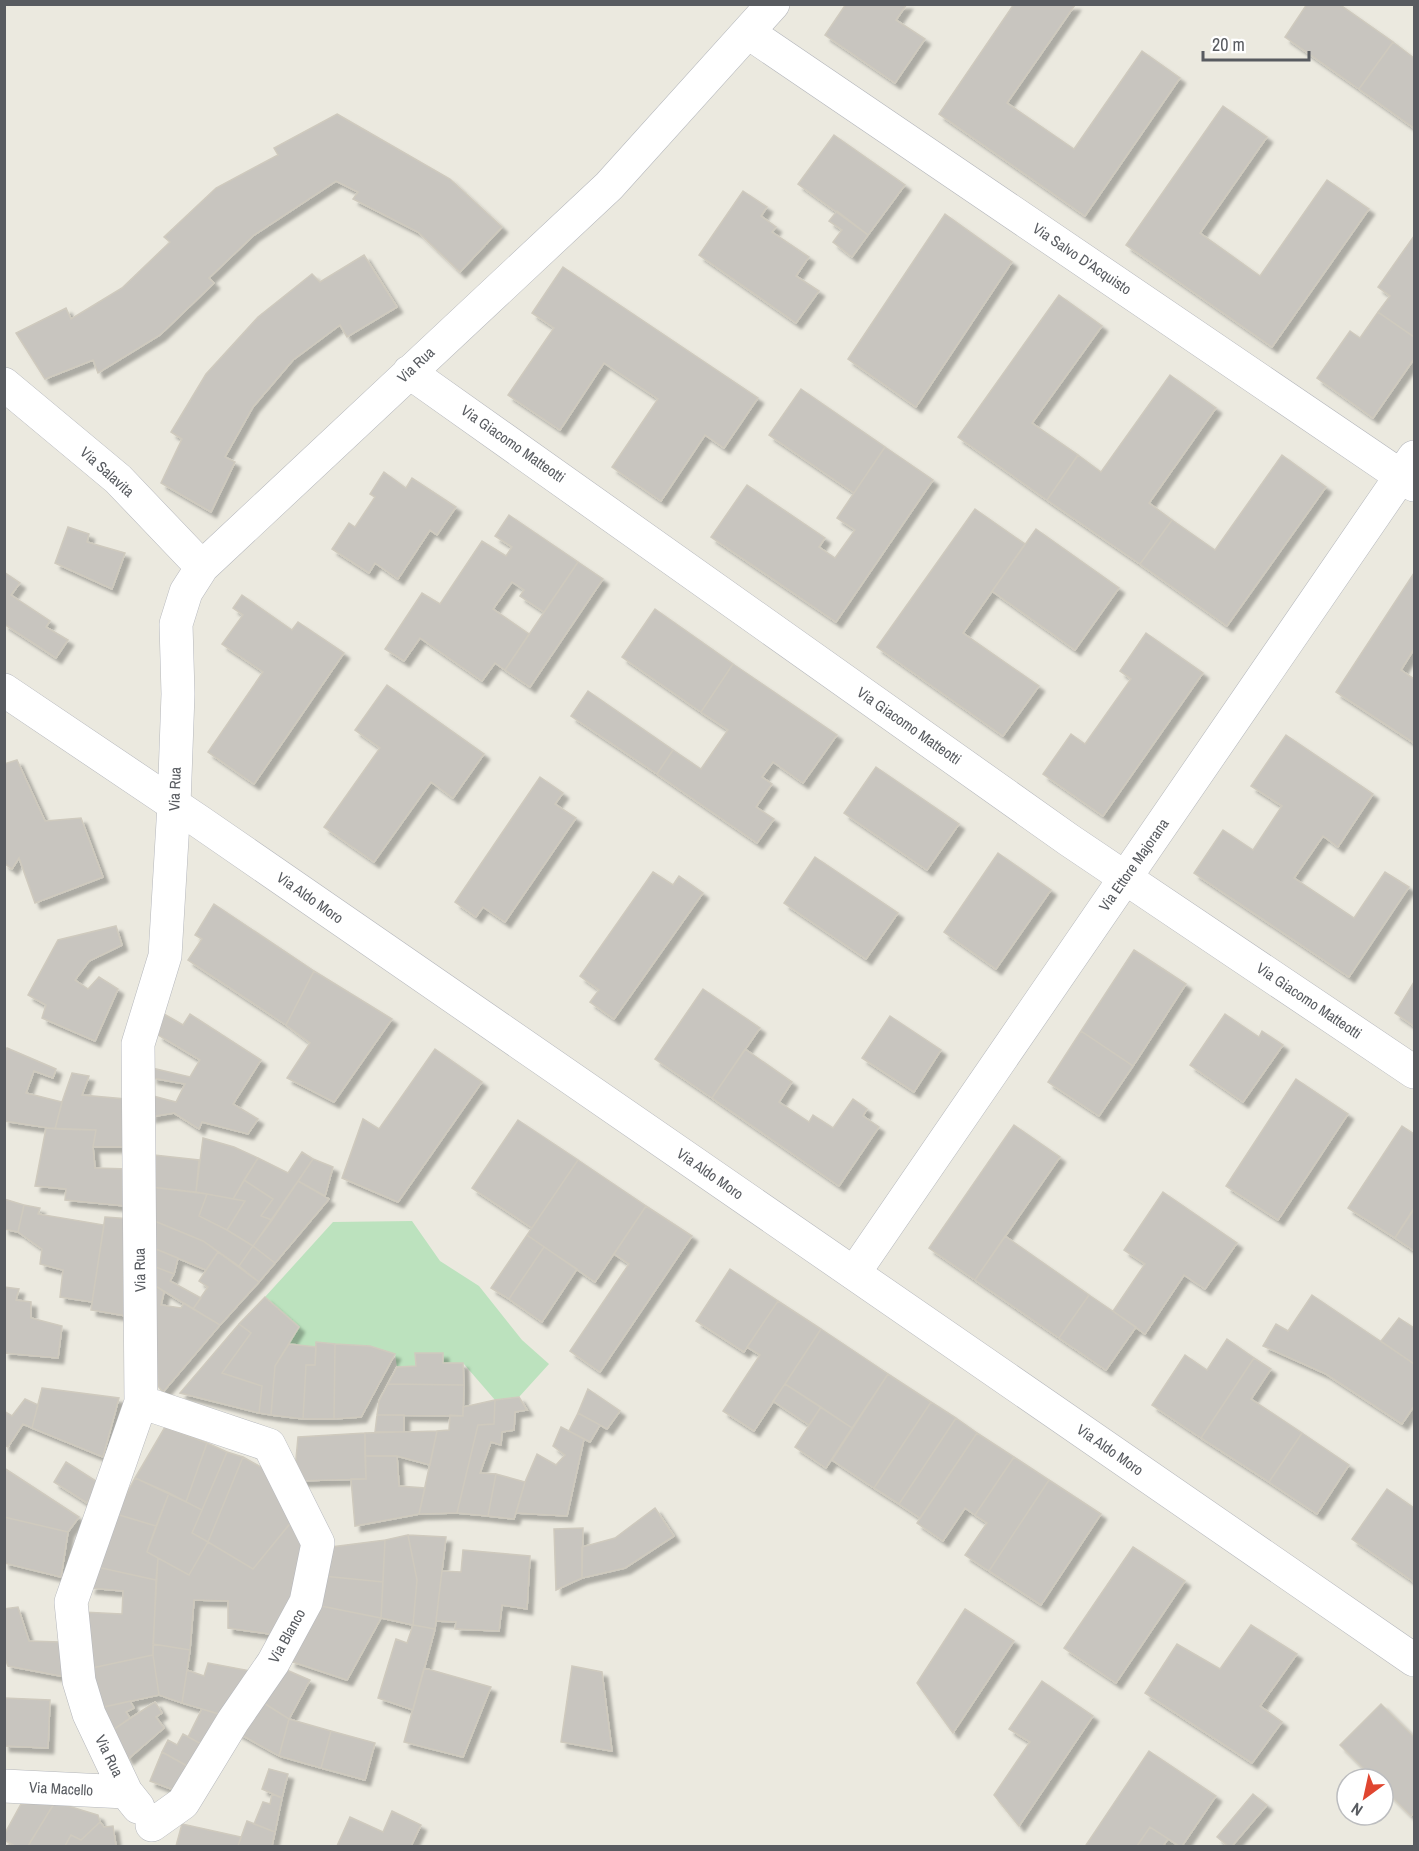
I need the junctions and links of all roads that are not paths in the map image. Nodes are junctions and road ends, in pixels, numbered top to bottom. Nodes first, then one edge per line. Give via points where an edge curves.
1 (773, 4) edge
2 (749, 33) junction
3 (409, 372) junction
4 (4, 384) edge
5 (1410, 473) edge
6 (202, 567) junction
7 (4, 690) edge
8 (174, 805) junction
9 (1125, 878) junction
10 (1414, 1072) edge
11 (854, 1273) junction
12 (141, 1402) junction
13 (1414, 1660) edge
14 (4, 1786) edge
15 (126, 1792) junction
16 (151, 1836) edge

1 - 2 street, Via Rua
2 - 3 street, Via Rua via 609,186
2 - 5 street, Via Salvo D'Acquisto
3 - 6 street, Via Rua
3 - 9 street, Via Giacomo Matteotti
4 - 6 street, Via Salavita via 118,479
5 - 9 street, Via Ettore Majorana
6 - 8 street, Via Rua via 186,592 176,624
7 - 8 street, Via Aldo Moro
8 - 11 street, Via Aldo Moro
8 - 12 street, Via Rua via 165,956 138,1044
9 - 10 street, Via Giacomo Matteotti
9 - 11 street, Via Ettore Majorana
11 - 13 street, Via Aldo Moro
12 - 15 street, Via Rua via 71,1602 79,1681 89,1714
12 - 16 street, Via Blanco via 269,1445 318,1543 306,1602 273,1663 183,1803
14 - 15 street, Via Macello
15 - 16 street

